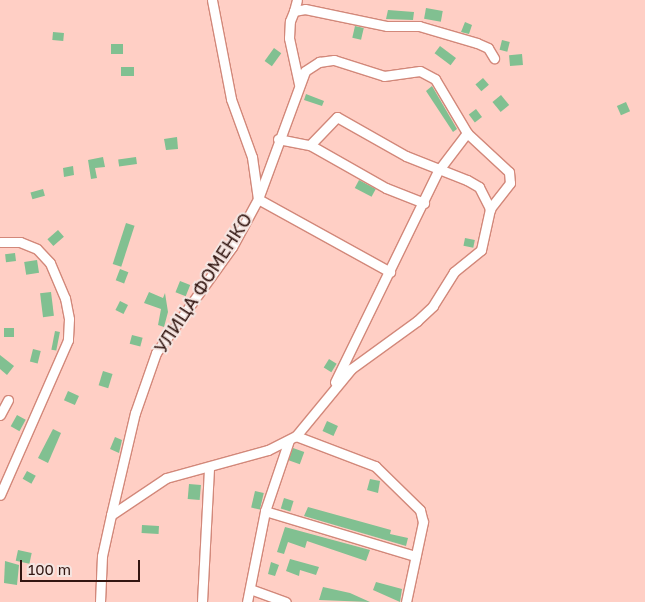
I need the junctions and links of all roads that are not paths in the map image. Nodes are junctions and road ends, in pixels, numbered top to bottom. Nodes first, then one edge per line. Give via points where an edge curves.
1 (212, 0) edge
2 (297, 0) edge
3 (294, 11) junction
4 (494, 58) dead end
5 (299, 84) junction
6 (467, 133) junction
7 (278, 139) junction
8 (310, 145) junction
9 (438, 171) junction
10 (258, 199) junction
11 (424, 204) junction
12 (490, 209) junction
13 (0, 242) edge
14 (390, 272) junction
15 (330, 392) junction
16 (8, 400) dead end
17 (0, 415) edge
18 (293, 438) junction
19 (209, 467) junction
20 (0, 495) edge
21 (265, 511) junction
22 (111, 515) junction
23 (415, 556) junction
24 (250, 589) junction
25 (100, 602) edge
26 (202, 602) edge
27 (247, 602) edge
28 (286, 602) edge
29 (406, 602) edge

1 - 10 street via 231,99 252,157
2 - 3 street
3 - 4 street via 305,9 387,26 419,26 477,43 488,48
3 - 5 street via 289,38
5 - 6 street via 305,71 320,62 334,60 384,76 420,70 435,79
5 - 7 street, УЛИЦА ФОМЕНКО
6 - 9 street
6 - 12 street via 509,172 510,183
7 - 8 street
7 - 10 street, УЛИЦА ФОМЕНКО
8 - 9 street via 337,117
8 - 11 street via 386,188
9 - 11 street
9 - 12 street via 479,187
10 - 14 street
10 - 22 street, УЛИЦА ФОМЕНКО via 232,247 156,353 135,413
11 - 14 street
12 - 15 street via 481,250 454,272 433,306 351,369
13 - 20 street via 20,242 37,249 50,263 65,298 69,319 68,340
14 - 15 street
15 - 18 street
16 - 17 street
18 - 19 street
18 - 21 street
18 - 23 street via 375,466 409,496 420,510 423,522
19 - 22 street via 166,478
19 - 26 street
21 - 23 street
21 - 24 street
22 - 25 street, УЛИЦА ФОМЕНКО via 102,556
23 - 29 street
24 - 27 street
24 - 28 street

